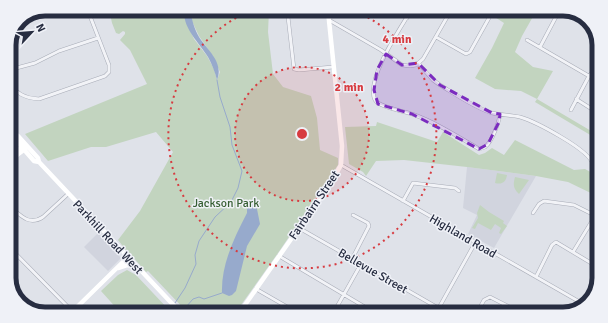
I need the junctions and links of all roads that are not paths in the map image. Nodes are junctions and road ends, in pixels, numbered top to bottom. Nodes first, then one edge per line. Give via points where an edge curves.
1 (90, 16) edge
2 (288, 16) edge
3 (329, 16) edge
4 (403, 16) edge
5 (448, 16) edge
6 (556, 16) edge
7 (407, 18) joint
8 (489, 18) dead end
9 (329, 20) junction
10 (436, 37) junction
11 (98, 38) junction
12 (528, 40) dead end
13 (540, 47) junction
14 (386, 54) junction
15 (418, 63) junction
16 (333, 67) junction
17 (16, 68) edge
18 (592, 72) edge
19 (589, 76) junction
20 (16, 91) edge
21 (576, 99) junction
22 (592, 109) edge
23 (571, 110) dead end
24 (500, 114) junction
25 (16, 135) edge
26 (25, 147) junction
27 (16, 154) edge
28 (592, 160) edge
29 (341, 165) junction
30 (459, 191) dead end
31 (68, 194) junction
32 (403, 201) junction
33 (16, 212) edge
34 (533, 213) dead end
35 (592, 214) edge
36 (353, 215) dead end
37 (592, 222) edge
38 (299, 228) junction
39 (475, 243) junction
40 (573, 252) junction
41 (16, 254) edge
42 (279, 256) junction
43 (128, 258) junction
44 (352, 259) junction
45 (361, 264) junction
46 (592, 264) edge
47 (135, 266) junction
48 (116, 268) junction
49 (536, 277) junction
50 (256, 289) junction
51 (344, 295) junction
52 (579, 302) edge
53 (71, 307) edge
54 (77, 307) edge
55 (174, 307) edge
56 (243, 307) edge
57 (287, 307) edge
58 (337, 307) edge
59 (365, 307) edge
60 (436, 307) edge
61 (440, 307) edge
62 (480, 307) edge
63 (509, 307) edge

1 - 11 street
2 - 16 street via 294,68 299,70
3 - 9 main road, Fairbairn Street
4 - 7 street
5 - 10 street
6 - 13 street
7 - 14 street
8 - 10 street via 470,52 466,54
9 - 14 street
9 - 16 main road, Fairbairn Street
10 - 15 street
11 - 17 street
11 - 20 street via 109,65 109,72 105,76 39,99 29,98
12 - 13 street
13 - 19 street
14 - 15 street via 402,65
14 - 24 street via 377,70 375,82 375,99 378,104 424,119 479,149 488,144 499,122
15 - 24 street via 440,85 492,113
16 - 29 main road, Fairbairn Street via 342,146
18 - 19 street
19 - 21 street
21 - 22 street
21 - 23 street
24 - 28 street via 528,120 571,143
25 - 26 main road, Parkhill Road West
26 - 27 main road
26 - 31 main road, Parkhill Road West via 34,161 39,162
29 - 32 street, Highland Road
29 - 38 main road, Fairbairn Street
30 - 32 street via 455,188 413,183
31 - 33 street via 39,220 27,220
31 - 43 main road, Parkhill Road West
32 - 39 street, Highland Road
34 - 35 street via 544,201 574,205
36 - 44 street via 370,226
37 - 40 street
38 - 42 main road, Fairbairn Street
38 - 44 street, Bellevue Street
39 - 49 street, Highland Road
39 - 61 street
40 - 46 street
40 - 49 street via 556,242
41 - 53 street
42 - 50 main road, Fairbairn Street
42 - 51 street
43 - 47 main road, Parkhill Road West
43 - 48 main road
44 - 45 street, Bellevue Street
45 - 51 street
45 - 60 street, Bellevue Street
47 - 48 main road
47 - 55 main road, Parkhill Road West
48 - 54 main road
49 - 52 street, Highland Road
50 - 56 main road, Fairbairn Street
50 - 57 street
51 - 58 street
51 - 59 street
62 - 63 street via 484,300 490,297

